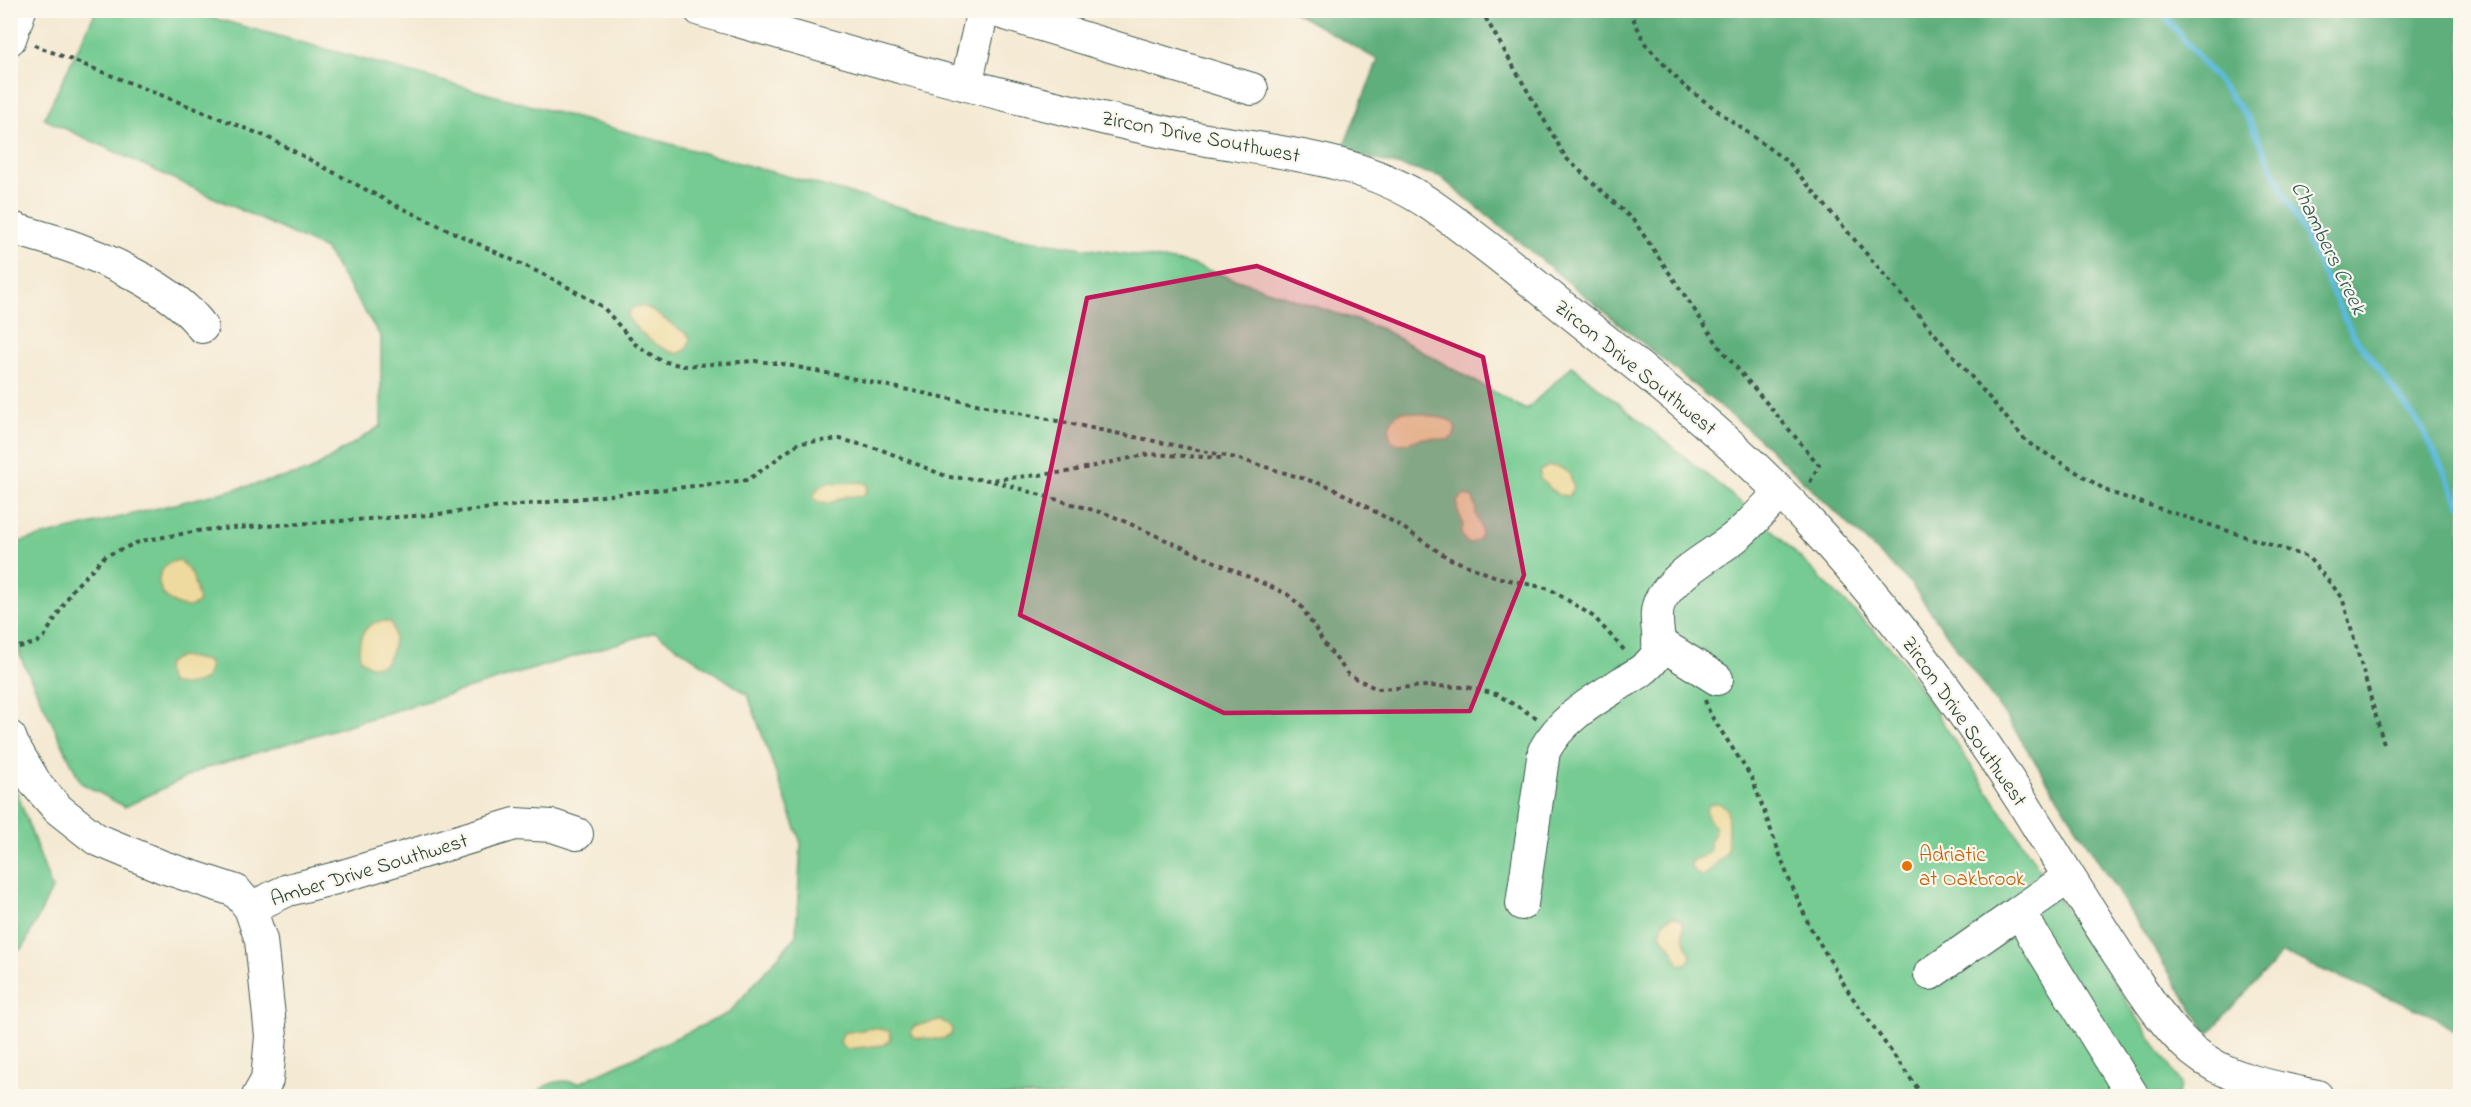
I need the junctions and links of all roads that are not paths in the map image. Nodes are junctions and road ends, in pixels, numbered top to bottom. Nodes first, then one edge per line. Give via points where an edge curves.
1 (20, 10) edge
2 (700, 10) edge
3 (983, 10) edge
4 (992, 10) edge
5 (11, 38) edge
6 (966, 85) junction
7 (1252, 89) dead end
8 (10, 227) edge
9 (202, 327) dead end
10 (1788, 500) junction
11 (1658, 642) junction
12 (1711, 675) road end
13 (10, 736) edge
14 (577, 834) dead end
15 (2069, 877) junction
16 (1522, 904) dead end
17 (250, 908) junction
18 (2027, 923) junction
19 (1930, 974) dead end
20 (2226, 1085) edge
21 (271, 1091) edge
22 (2133, 1096) edge
23 (2317, 1096) edge

1 - 5 street
2 - 6 street, Zircon Drive Southwest
3 - 6 street
4 - 7 street
6 - 10 street, Zircon Drive Southwest via 1202,140 1298,154 1395,184 1431,205 1673,394
8 - 9 street via 56,241 130,272 193,314
10 - 11 street via 1671,584 1659,603 1655,623
10 - 15 street, Zircon Drive Southwest via 1926,660 1993,756
11 - 12 street
11 - 16 street via 1656,656 1642,670 1572,715 1544,751
13 - 17 street, Amber Drive Southwest via 36,784 58,809 96,839 236,891
14 - 17 street, Amber Drive Southwest via 554,826 515,824 288,890
15 - 18 street
15 - 20 street, Zircon Drive Southwest via 2162,1019
17 - 21 street via 261,940 271,1036
18 - 19 street
18 - 22 street
20 - 23 street, Zircon Drive Southwest via 2270,1086

